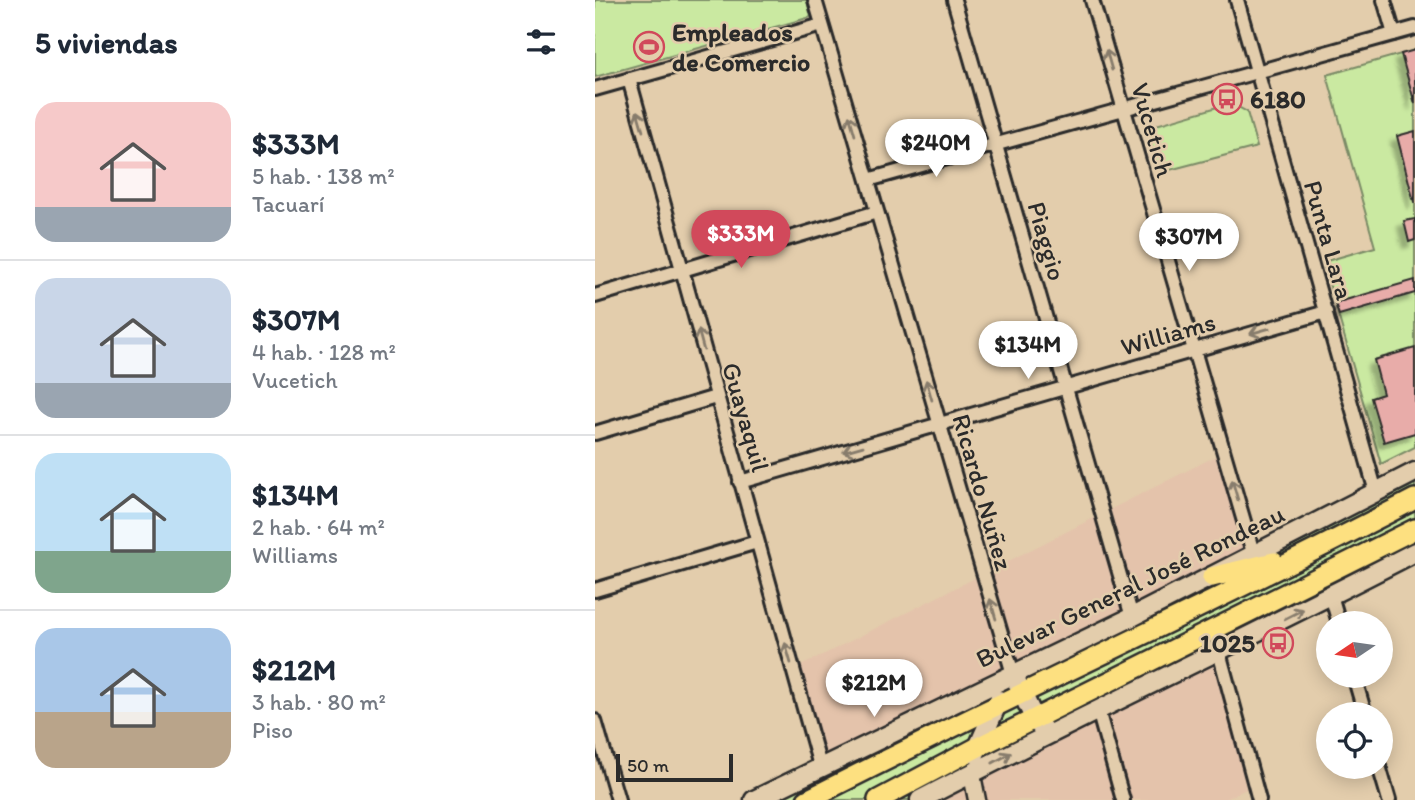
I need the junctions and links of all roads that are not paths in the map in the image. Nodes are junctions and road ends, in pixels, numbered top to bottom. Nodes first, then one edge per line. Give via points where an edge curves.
1 (815, 0) edge
2 (954, 0) edge
3 (1092, 0) edge
4 (1237, 0) edge
5 (1384, 0) edge
6 (822, 25) junction
7 (1415, 28) edge
8 (1394, 34) junction
9 (1258, 72) junction
10 (629, 79) junction
11 (595, 89) edge
12 (1123, 109) junction
13 (996, 145) junction
14 (868, 180) junction
15 (877, 212) junction
16 (682, 270) junction
17 (595, 296) edge
18 (1326, 312) junction
19 (1194, 350) junction
20 (1066, 387) junction
21 (716, 397) junction
22 (939, 424) junction
23 (595, 433) edge
24 (1415, 472) edge
25 (740, 482) junction
26 (1376, 492) junction
27 (1415, 499) edge
28 (1415, 529) edge
29 (757, 542) junction
30 (1415, 552) edge
31 (1309, 554) junction
32 (1254, 555) junction
33 (1212, 577) junction
34 (595, 590) edge
35 (1331, 595) junction
36 (1336, 611) edge
37 (1132, 617) junction
38 (1219, 652) junction
39 (1013, 674) junction
40 (1022, 694) junction
41 (947, 706) junction
42 (995, 707) junction
43 (1098, 709) junction
44 (595, 721) edge
45 (954, 725) junction
46 (1041, 727) junction
47 (970, 751) junction
48 (820, 766) junction
49 (972, 775) junction
50 (1383, 779) edge
51 (618, 800) edge
52 (754, 800) edge
53 (807, 800) edge
54 (878, 800) edge
55 (920, 800) edge
56 (977, 800) edge
57 (1123, 800) edge
58 (1259, 800) edge
59 (1389, 800) edge

1 - 6 street, Ricardo Nuñez
2 - 13 street, Piaggio
12 -> 3 street, Vucetich
4 - 9 street, Punta Lara
5 - 8 street
6 - 10 street
14 -> 6 street, Ricardo Nuñez
7 - 8 street
8 - 9 street
9 - 12 street
9 - 18 street, Punta Lara
10 - 11 street
16 -> 10 street, Guayaquil
12 - 13 street
12 - 19 street, Vucetich
13 - 14 street
13 - 20 street, Piaggio
14 - 15 street, Ricardo Nuñez
15 - 16 street
22 -> 15 street, Ricardo Nuñez
16 - 17 street
21 -> 16 street, Guayaquil
18 -> 19 street, Williams
18 - 26 street, Punta Lara
19 - 20 street, Williams
32 -> 19 street, Vucetich
20 - 22 street, Williams
20 - 37 street, Piaggio
21 - 23 street
21 - 25 street, Guayaquil
22 -> 25 street, Williams
39 -> 22 street, Ricardo Nuñez
24 - 26 main road, Bulevar General José Rondeau
25 - 29 street, Guayaquil
26 - 32 main road, Bulevar General José Rondeau
27 - 31 main road, Bulevar General José Rondeau
28 - 46 main road
29 - 34 street
48 -> 29 street, Guayaquil
30 - 35 main road
31 - 33 main road
31 - 40 main road, Bulevar General José Rondeau
32 - 33 main road, Bulevar General José Rondeau
33 - 37 main road, Bulevar General José Rondeau
35 - 36 street
38 -> 35 main road
37 - 39 main road, Bulevar General José Rondeau
38 - 43 main road
38 - 58 street
39 - 40 main road
39 - 41 main road, Bulevar General José Rondeau
39 - 42 main road
40 - 42 main road, Bulevar General José Rondeau
40 - 46 main road
41 - 45 main road
41 - 48 main road, Bulevar General José Rondeau
42 - 45 main road, Bulevar General José Rondeau
42 - 47 main road
43 - 46 main road
43 - 57 street
44 - 51 street
45 - 47 main road
45 - 53 main road, Bulevar General José Rondeau
46 - 47 main road
49 -> 46 main road
47 - 49 main road
47 - 54 main road
48 - 52 main road, Bulevar General José Rondeau
49 - 55 main road
49 - 56 street
50 - 59 street

